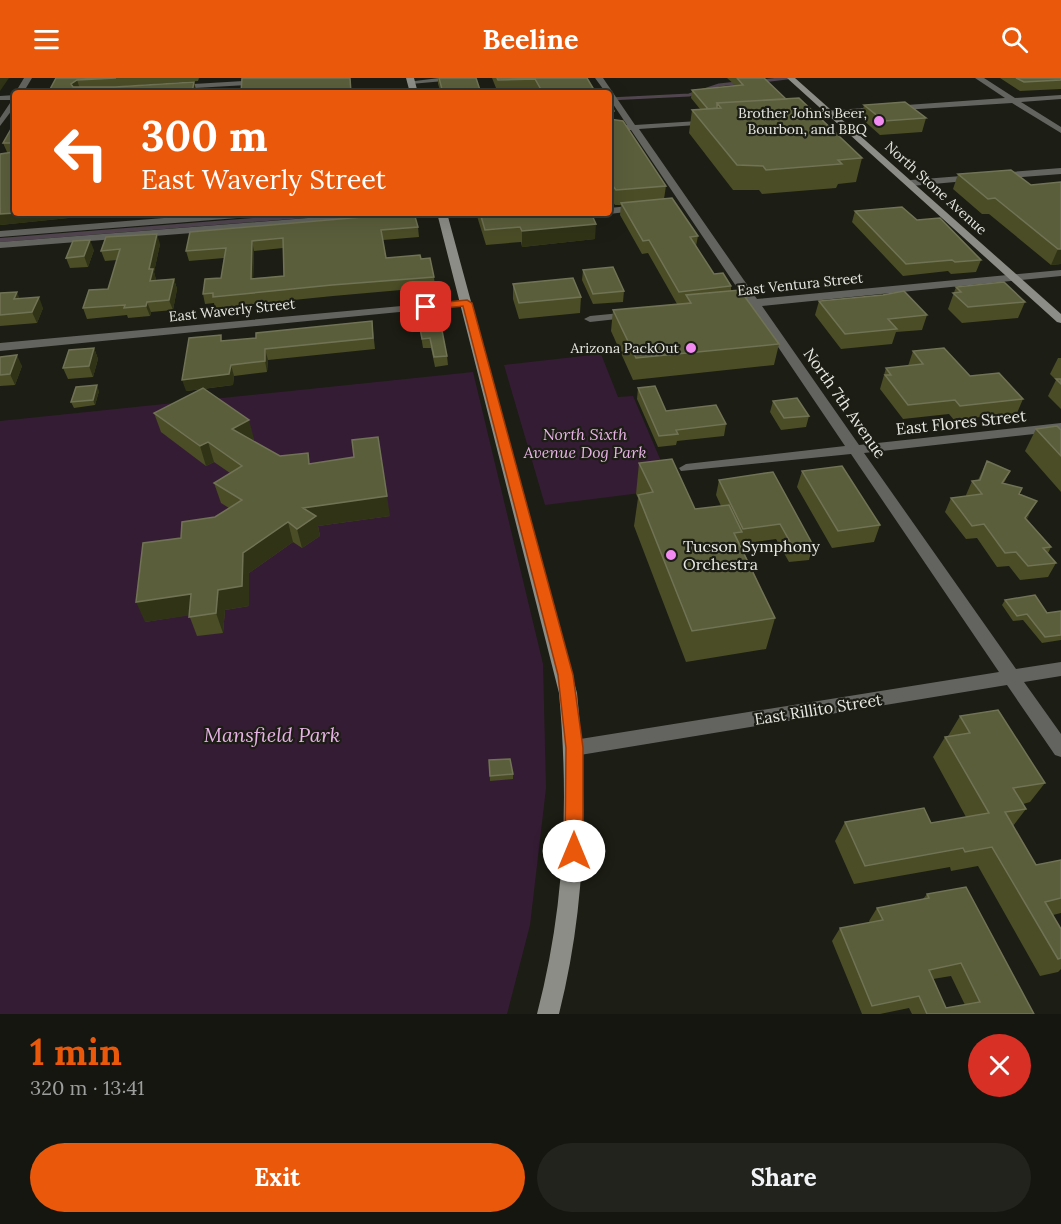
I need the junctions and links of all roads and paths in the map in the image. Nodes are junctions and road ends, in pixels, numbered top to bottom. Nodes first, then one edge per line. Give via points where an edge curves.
1 (473, 78) edge
2 (979, 78) edge
3 (793, 79) edge
4 (410, 80) edge
5 (276, 81) edge
6 (216, 85) edge
7 (170, 87) edge
8 (1061, 97) edge
9 (612, 98) edge
10 (1014, 100) junction
11 (12, 104) edge
12 (831, 113) junction
13 (781, 117) edge
14 (726, 121) edge
15 (0, 124) edge
16 (632, 128) junction
17 (612, 129) edge
18 (1061, 131) edge
19 (1061, 171) edge
20 (911, 183) junction
21 (685, 204) junction
22 (674, 205) edge
23 (652, 207) edge
24 (612, 211) edge
25 (194, 216) edge
26 (370, 216) edge
27 (443, 216) edge
28 (0, 234) edge
29 (0, 245) edge
30 (1061, 273) edge
31 (1014, 278) junction
32 (467, 303) junction
33 (754, 303) junction
34 (730, 305) edge
35 (648, 313) edge
36 (590, 319) dead end
37 (1061, 320) edge
38 (0, 348) edge
39 (1061, 428) edge
40 (855, 450) junction
41 (686, 468) dead end
42 (1061, 669) edge
43 (1011, 677) junction
44 (574, 748) junction
45 (1061, 748) edge
46 (548, 1014) edge

1 - 4 street
2 - 10 street
3 - 12 street, North Stone Avenue
5 - 6 street
6 - 7 street
8 - 10 street
9 - 16 street, North 7th Avenue
10 - 12 street
10 - 18 street
11 - 15 street
12 - 13 street
12 - 20 street, North Stone Avenue
14 - 16 street
16 - 17 street
16 - 21 street, North 7th Avenue
19 - 20 street
20 - 31 street, North Stone Avenue
21 - 22 street
21 - 33 street, North 7th Avenue
23 - 24 street
25 - 28 street
26 - 29 street
27 - 32 street
30 - 31 street, East Ventura Street
31 - 33 street, East Ventura Street
31 - 37 street, North Stone Avenue
32 - 38 street, East Waverly Street
32 - 44 street via 566,675
33 - 34 street, East Ventura Street
33 - 40 street, North 7th Avenue
35 - 36 street
39 - 40 street, East Flores Street
40 - 41 street, East Flores Street
40 - 43 street, North 7th Avenue
42 - 43 street, East Rillito Street
43 - 44 street, East Rillito Street
43 - 45 street, North 7th Avenue
44 - 46 street via 574,872 562,962

